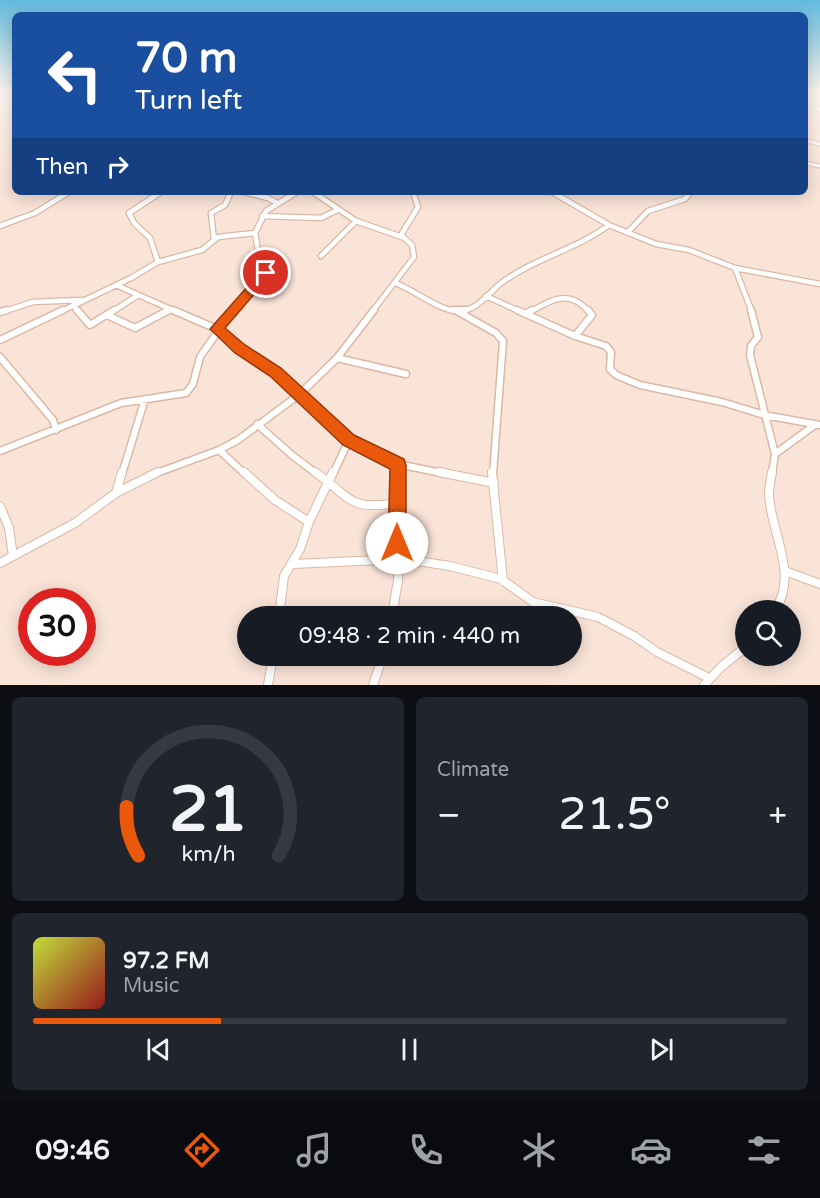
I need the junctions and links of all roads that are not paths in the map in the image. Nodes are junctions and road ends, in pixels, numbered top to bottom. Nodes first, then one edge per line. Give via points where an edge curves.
1 (64, 195) edge
2 (156, 195) edge
3 (230, 195) edge
4 (261, 195) edge
5 (291, 195) edge
6 (317, 195) edge
7 (414, 195) edge
8 (557, 195) edge
9 (688, 195) edge
10 (277, 202) junction
11 (337, 210) junction
12 (262, 216) junction
13 (356, 221) junction
14 (609, 225) junction
15 (0, 226) edge
16 (628, 232) junction
17 (255, 233) junction
18 (402, 237) junction
19 (214, 240) junction
20 (321, 256) dead end
21 (158, 262) junction
22 (735, 268) junction
23 (395, 283) junction
24 (820, 284) edge
25 (116, 285) junction
26 (138, 295) junction
27 (486, 296) junction
28 (83, 300) junction
29 (73, 305) junction
30 (171, 309) junction
31 (457, 311) junction
32 (0, 312) edge
33 (527, 313) junction
34 (106, 315) junction
35 (218, 329) junction
36 (575, 336) junction
37 (0, 340) edge
38 (0, 357) edge
39 (338, 358) junction
40 (406, 374) dead end
41 (300, 394) junction
42 (145, 399) junction
43 (764, 415) junction
44 (257, 424) junction
45 (818, 425) edge
46 (57, 430) junction
47 (349, 440) junction
48 (219, 450) junction
49 (0, 451) edge
50 (775, 454) junction
51 (398, 465) junction
52 (328, 482) junction
53 (494, 483) junction
54 (116, 493) junction
55 (397, 503) junction
56 (0, 506) edge
57 (309, 522) junction
58 (13, 556) junction
59 (397, 560) junction
60 (0, 563) edge
61 (293, 564) junction
62 (785, 571) junction
63 (503, 582) junction
64 (820, 584) edge
65 (778, 600) edge
66 (280, 606) edge
67 (394, 606) edge
68 (735, 657) edge
69 (271, 666) edge
70 (380, 666) edge
71 (706, 682) edge
72 (268, 685) edge
73 (374, 685) edge

1 - 15 street via 35,213
2 - 21 street via 129,213 133,223 149,236
3 - 19 street via 225,204 212,213
4 - 10 street
5 - 10 street
6 - 11 street
7 - 18 street via 418,207 401,232
8 - 14 street
9 - 16 street via 648,211
10 - 12 street
11 - 12 street via 321,218 309,214
11 - 13 street
12 - 17 street
13 - 18 street
13 - 20 street
14 - 16 street
14 - 27 street via 585,243 546,258
16 - 22 street
17 - 19 street via 223,235
17 - 35 street via 258,251 276,262
18 - 23 street via 412,246 414,257
19 - 21 street via 199,251
21 - 25 street
22 - 24 street
22 - 43 street via 758,337 750,355
23 - 31 street
23 - 39 street
25 - 26 street
25 - 28 street
26 - 30 street
26 - 34 street
27 - 31 street via 468,309
27 - 33 street
28 - 29 street
28 - 32 street via 33,302
29 - 34 street via 87,324
29 - 37 street
30 - 34 street via 135,328
30 - 35 street
31 - 53 street via 503,341 492,452
33 - 36 street
33 - 36 street via 559,296 569,296 592,315
35 - 41 street
35 - 42 street via 200,357 188,391 173,397
36 - 43 street via 610,349 610,369 624,379
38 - 46 street via 53,420
39 - 40 street
39 - 41 street
41 - 44 street
41 - 47 street
42 - 46 street via 121,403
42 - 54 street
43 - 45 street
43 - 50 street
44 - 48 street
44 - 52 street
45 - 50 street
46 - 49 street
47 - 51 street
47 - 52 street
48 - 54 street via 171,466
48 - 57 street via 275,500
50 - 62 street via 769,495
51 - 53 street
51 - 55 street
52 - 55 street via 345,498 362,506
52 - 57 street
53 - 63 street
54 - 58 street via 75,523
55 - 59 street
56 - 58 street via 9,528
57 - 61 street
58 - 60 street
59 - 61 street
59 - 63 street via 450,567
59 - 67 street
61 - 66 street via 284,579
62 - 64 street
62 - 65 street
63 - 71 street via 533,603 598,617
68 - 71 street
69 - 72 street
70 - 73 street

